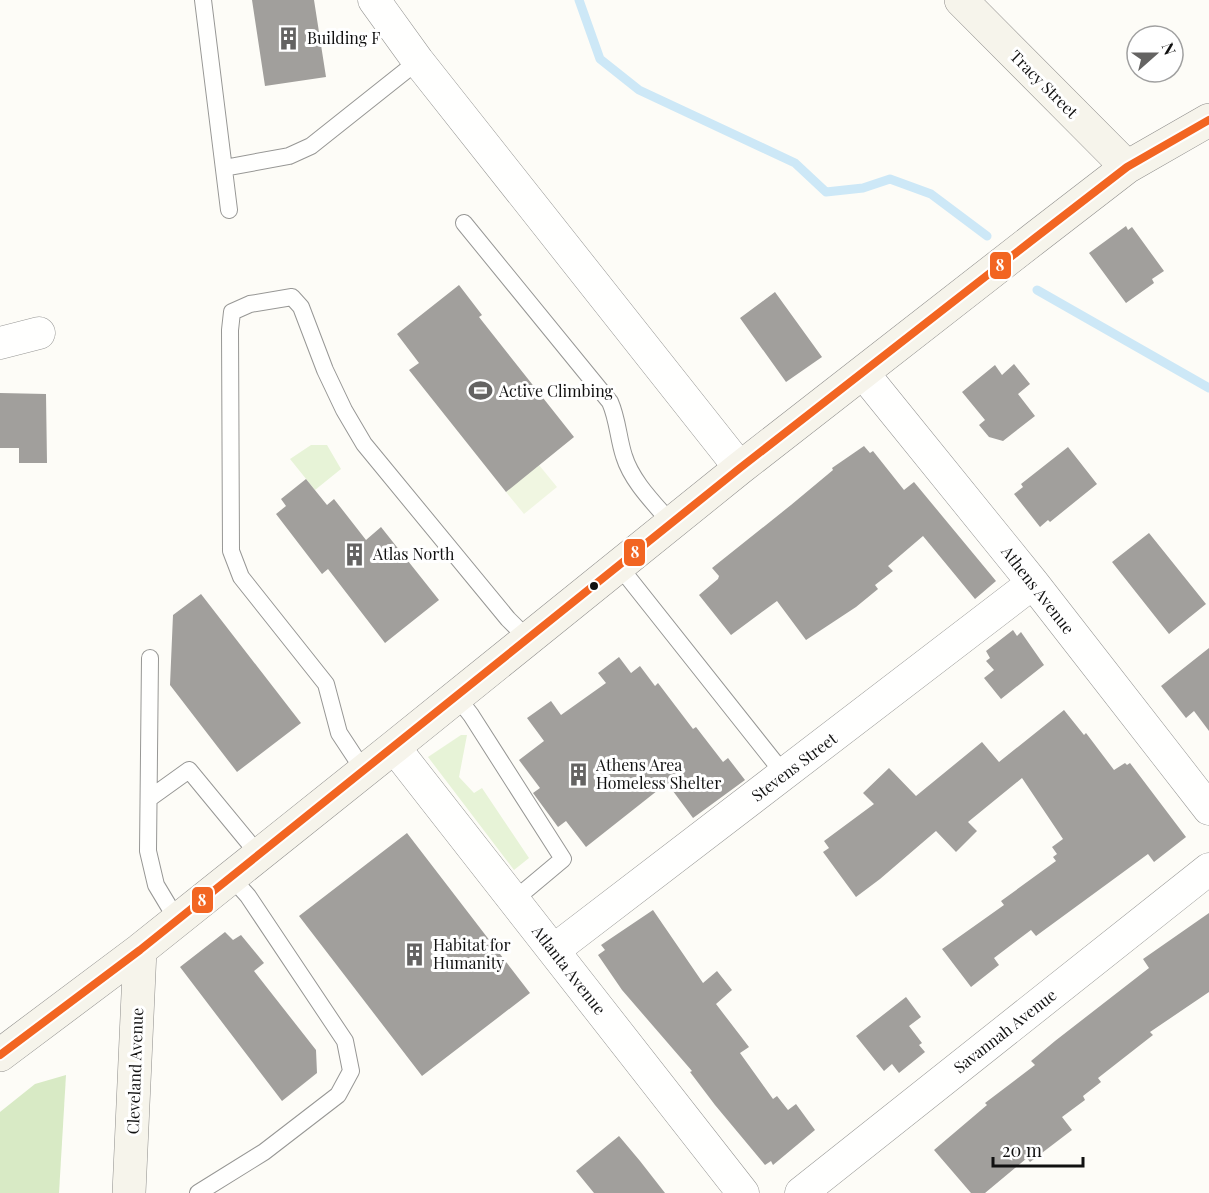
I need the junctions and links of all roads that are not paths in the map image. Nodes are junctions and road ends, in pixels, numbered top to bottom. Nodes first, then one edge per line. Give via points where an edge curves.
1 (203, 0) edge
2 (374, 0) edge
3 (961, 0) edge
4 (418, 61) junction
5 (1209, 120) edge
6 (1127, 167) junction
7 (224, 168) junction
8 (229, 210) dead end
9 (464, 223) dead end
10 (39, 333) dead end
11 (0, 343) edge
12 (863, 373) junction
13 (740, 468) junction
14 (672, 524) junction
15 (619, 566) junction
16 (1033, 583) junction
17 (528, 639) junction
18 (150, 658) dead end
19 (457, 697) junction
20 (394, 747) junction
21 (364, 771) junction
22 (784, 774) junction
23 (150, 798) junction
24 (1209, 809) edge
25 (259, 855) junction
26 (1209, 869) edge
27 (231, 877) junction
28 (514, 900) junction
29 (177, 920) junction
30 (140, 950) junction
31 (554, 950) junction
32 (0, 1055) edge
33 (129, 1193) edge
34 (198, 1193) edge
35 (742, 1193) edge
36 (801, 1193) edge

1 - 7 lane
2 - 4 street
3 - 6 street, Tracy Street
4 - 7 lane via 311,146 289,156
4 - 13 street
5 - 6 street
6 - 12 street
7 - 8 lane
9 - 14 lane via 610,402 629,467
10 - 11 street
12 - 13 street
12 - 16 street, Athens Avenue
13 - 14 street
14 - 15 street
15 - 17 street
15 - 22 lane
16 - 22 street, Stevens Street
16 - 24 street, Athens Avenue
17 - 19 street
17 - 21 lane via 364,444 325,370 301,307 292,297 250,304 232,312 231,551 241,577 326,684 339,733
18 - 23 lane
19 - 20 street
19 - 28 lane via 563,859
20 - 21 street
20 - 28 street, Atlanta Avenue
21 - 25 street
22 - 31 street, Stevens Street
23 - 25 lane via 189,770
23 - 29 lane via 148,851 156,885
25 - 27 street
26 - 36 street, Savannah Avenue
27 - 29 street
27 - 34 lane via 345,1041 351,1071 338,1095 264,1152
28 - 31 street, Atlanta Avenue
29 - 30 street
30 - 32 street
30 - 33 street, Cleveland Avenue
31 - 35 street, Atlanta Avenue

